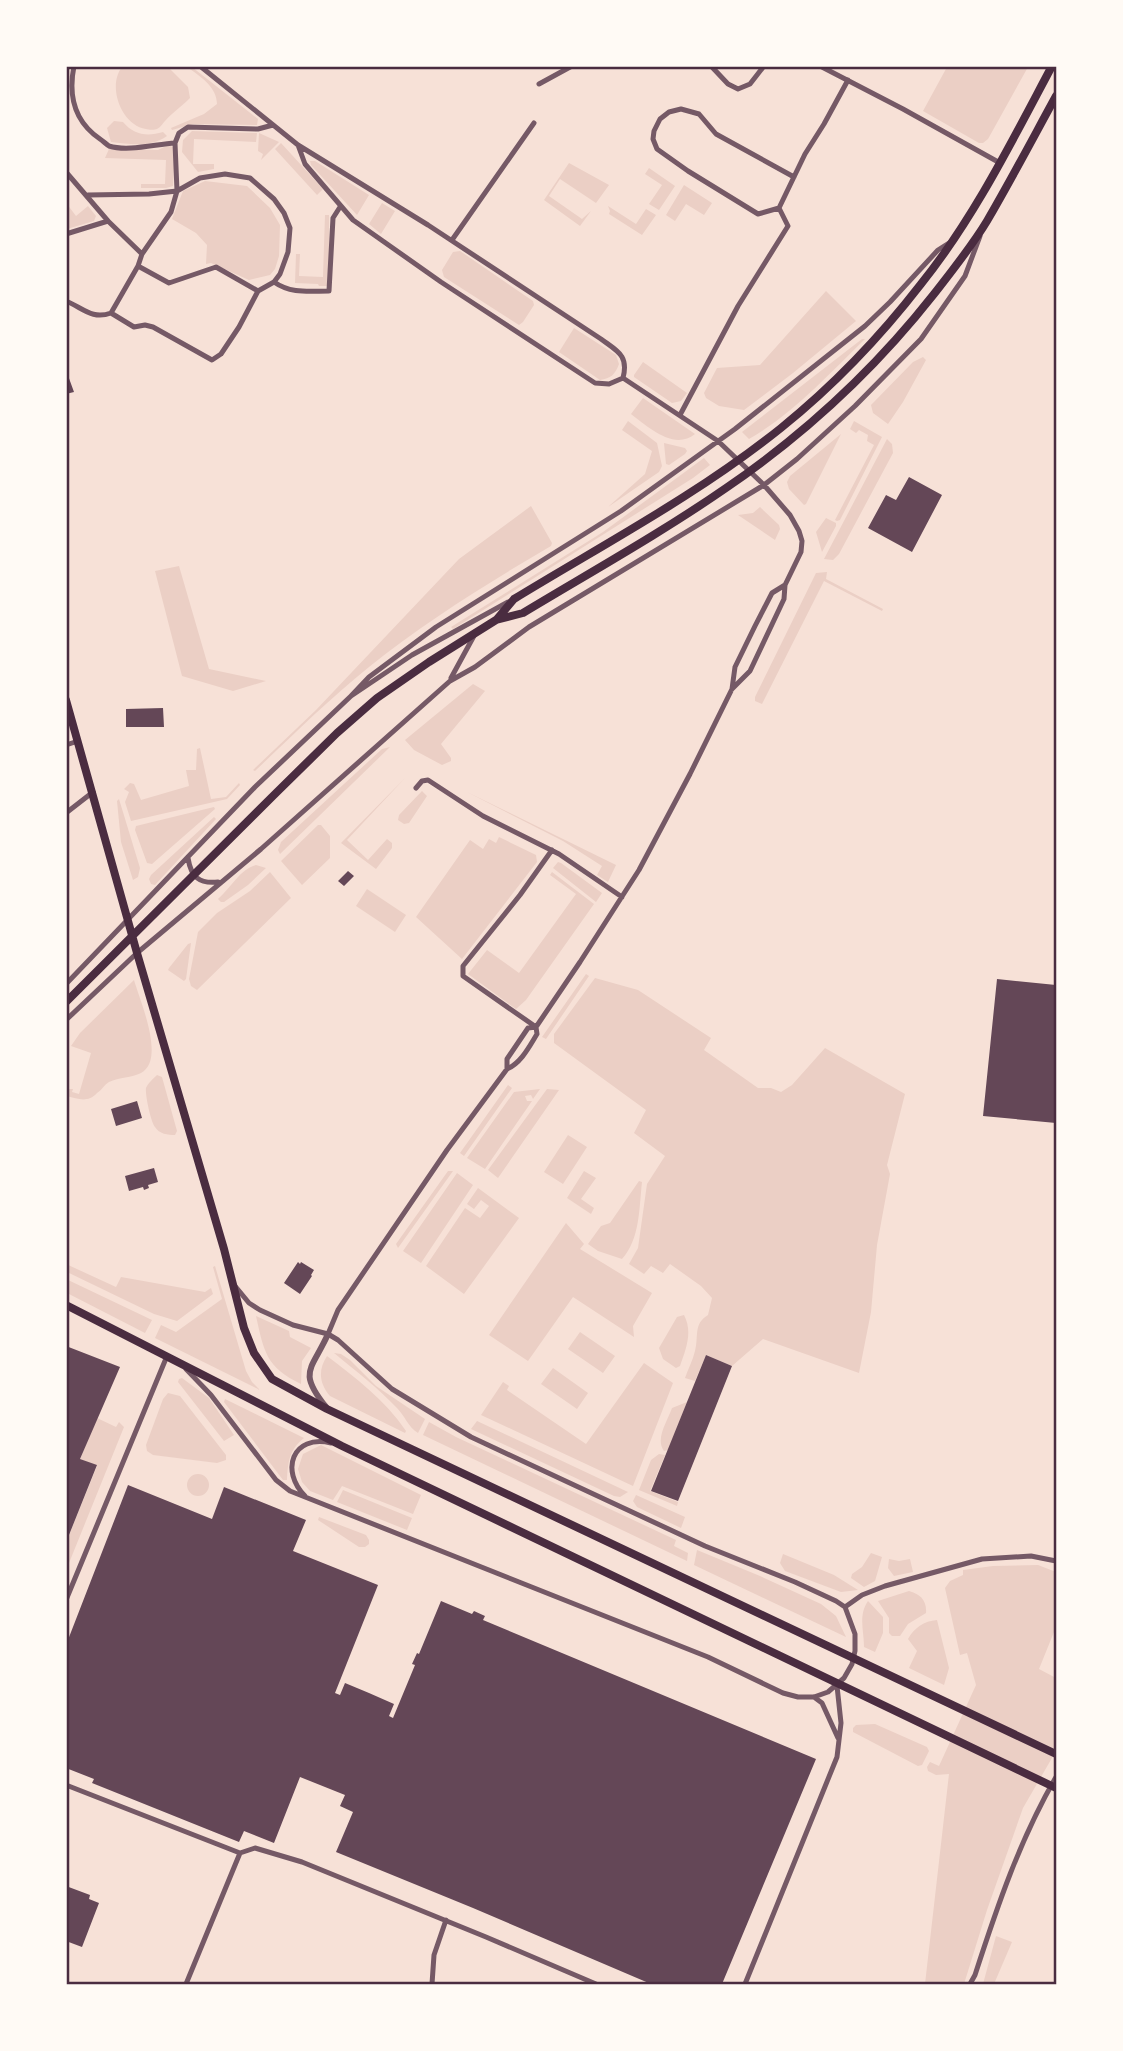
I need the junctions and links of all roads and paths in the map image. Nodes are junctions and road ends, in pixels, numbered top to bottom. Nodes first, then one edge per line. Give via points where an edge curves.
1 (74, 66) edge
2 (200, 66) edge
3 (572, 66) edge
4 (711, 66) edge
5 (764, 66) edge
6 (820, 66) edge
7 (1052, 66) edge
8 (848, 80) junction
9 (539, 84) dead end
10 (1056, 96) edge
11 (534, 123) dead end
12 (273, 125) junction
13 (176, 144) junction
14 (298, 145) junction
15 (1000, 163) junction
16 (66, 172) edge
17 (794, 177) junction
18 (177, 191) junction
19 (88, 195) junction
20 (340, 207) junction
21 (779, 208) junction
22 (108, 220) junction
23 (985, 223) junction
24 (66, 234) edge
25 (452, 240) junction
26 (953, 240) junction
27 (142, 254) junction
28 (138, 266) junction
29 (274, 282) junction
30 (258, 291) junction
31 (66, 301) edge
32 (111, 313) junction
33 (623, 378) junction
34 (680, 415) junction
35 (718, 441) junction
36 (764, 485) junction
37 (785, 585) junction
38 (514, 599) junction
39 (496, 620) junction
40 (476, 632) junction
41 (450, 681) junction
42 (732, 689) junction
43 (351, 696) junction
44 (66, 700) edge
45 (78, 741) junction
46 (66, 745) edge
47 (416, 788) dead end
48 (93, 792) junction
49 (66, 813) edge
50 (552, 850) junction
51 (188, 858) junction
52 (220, 882) junction
53 (622, 897) junction
54 (128, 921) junction
55 (137, 953) junction
56 (66, 984) edge
57 (66, 1002) edge
58 (66, 1020) edge
59 (536, 1027) junction
60 (507, 1069) junction
61 (233, 1284) junction
62 (66, 1305) edge
63 (328, 1334) junction
64 (167, 1356) junction
65 (182, 1364) junction
66 (327, 1409) junction
67 (341, 1446) junction
68 (307, 1498) junction
69 (1056, 1561) edge
70 (66, 1600) edge
71 (845, 1607) junction
72 (837, 1686) junction
73 (814, 1698) junction
74 (839, 1740) junction
75 (1056, 1755) edge
76 (1056, 1777) edge
77 (66, 1785) edge
78 (1056, 1788) edge
79 (240, 1853) junction
80 (446, 1920) junction
81 (187, 1984) edge
82 (432, 1984) edge
83 (596, 1984) edge
84 (745, 1984) edge
85 (970, 1984) edge

1 - 13 street via 73,100 88,131 109,146
2 - 12 street
3 - 9 street
4 - 5 street via 738,89 750,84
6 - 8 street
7 - 15 main road
8 - 15 street
8 - 17 street
10 - 23 main road
11 - 25 street
12 - 13 street via 258,129 188,127 179,133
12 - 14 street
13 - 18 street
14 - 20 street via 305,164
14 - 25 street
15 - 26 main road
16 - 19 street
17 - 21 street
17 - 21 street via 716,134 699,114 681,109 660,118 653,139 657,149 758,214
18 - 19 street
18 - 27 street via 171,212
18 - 29 street via 201,178 225,174 250,178 274,199 290,228 288,252
19 - 22 street
20 - 29 street via 333,218 329,291 296,292
20 - 33 street via 441,282 595,383
21 - 34 street via 788,226 738,306
22 - 24 street
22 - 27 street
23 - 36 street via 965,276 921,340 855,406
23 - 39 main road via 904,331 823,413 710,499 523,612
25 - 33 street via 621,353
26 - 35 street via 865,326
26 - 38 main road via 891,321 845,371 781,428 705,482
27 - 28 street
28 - 30 street via 169,283 216,267
28 - 32 street
29 - 30 street
30 - 32 street via 221,354 212,359 153,327 134,327
31 - 32 street via 90,315
33 - 34 street
34 - 35 street
35 - 36 street
35 - 43 street via 621,511 436,627
36 - 37 street via 790,515 802,541
36 - 41 street via 572,600
37 - 42 street via 785,599 750,671
37 - 42 street via 772,593 755,626 735,667
38 - 39 main road
38 - 43 street via 412,655
39 - 40 main road
40 - 41 street
40 - 57 main road via 396,683 337,733
41 - 52 street
42 - 53 street
43 - 51 street
44 - 45 main road
45 - 46 street
45 - 48 main road
47 - 50 street via 428,780 482,816
48 - 49 street
48 - 54 main road
50 - 53 street
50 - 59 street via 463,966 463,976
51 - 52 street via 197,880
51 - 54 street
52 - 55 street
53 - 59 street
54 - 55 main road
54 - 56 street
55 - 58 street
55 - 61 main road
59 - 60 street via 532,1042 516,1065
59 - 60 street via 528,1028 507,1059
60 - 63 street via 338,1310
61 - 63 street via 260,1310
61 - 66 main road via 244,1328 267,1374
62 - 64 main road
63 - 66 street via 308,1374
63 - 71 street via 392,1390 471,1437
64 - 65 main road
64 - 70 street
65 - 67 main road
65 - 68 street via 212,1395 276,1480
66 - 75 main road
67 - 68 street via 315,1440 304,1443 296,1454 291,1466 295,1483
67 - 78 main road
68 - 73 street via 708,1657 783,1693
69 - 71 street via 1031,1556 982,1559 885,1586
71 - 72 street via 855,1634 855,1651 849,1671
72 - 73 street
72 - 74 street
73 - 74 street via 822,1703
74 - 84 street via 830,1778
76 - 85 street via 1008,1878
77 - 79 street
79 - 80 street via 255,1848 302,1862
79 - 81 street
80 - 82 street via 434,1955
80 - 83 street

